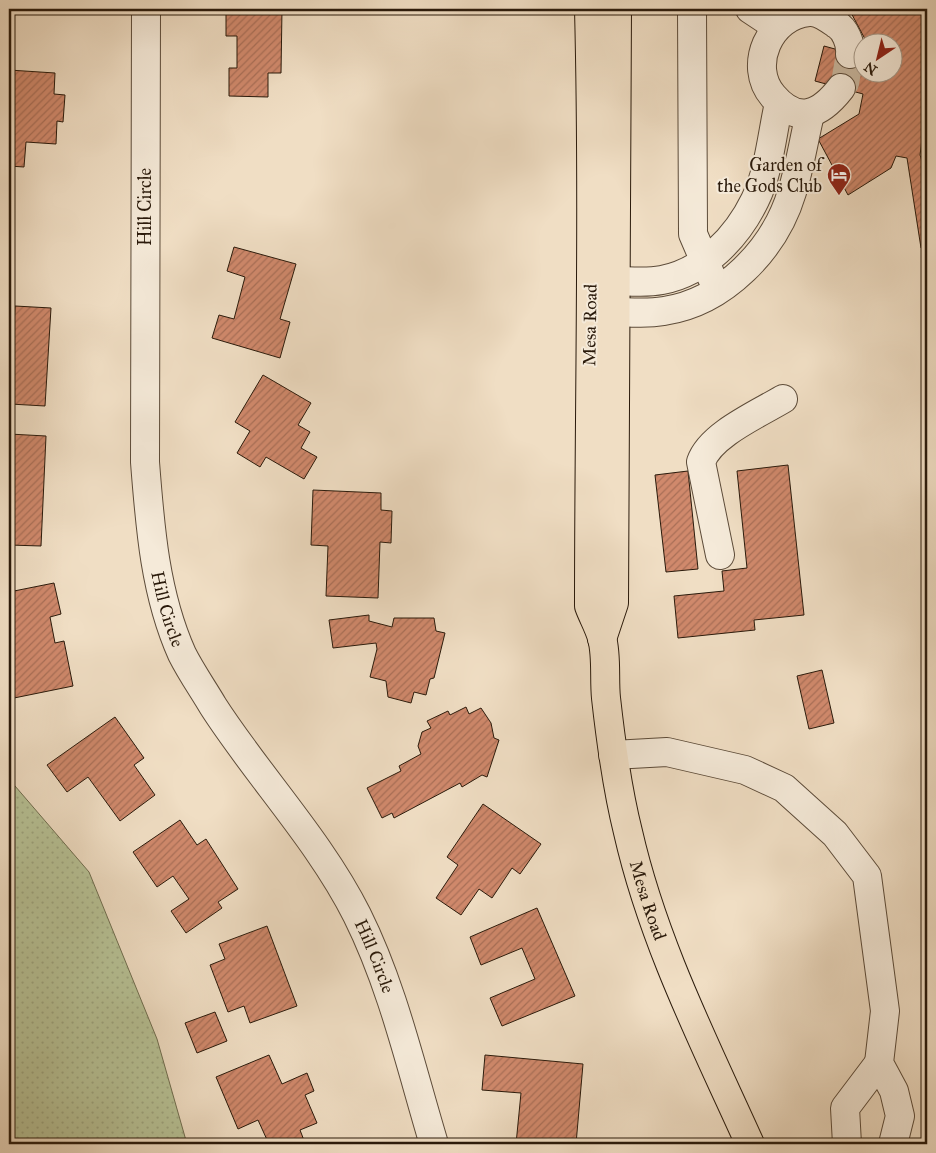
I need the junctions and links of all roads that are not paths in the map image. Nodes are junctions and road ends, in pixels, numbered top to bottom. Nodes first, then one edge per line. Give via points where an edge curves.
1 (146, 9) edge
2 (589, 9) edge
3 (617, 9) edge
4 (692, 9) edge
5 (750, 9) edge
6 (777, 27) junction
7 (850, 54) tunnel mouth
8 (841, 88) tunnel mouth
9 (779, 103) junction
10 (810, 114) junction
11 (759, 188) junction
12 (790, 199) junction
13 (705, 262) junction
14 (603, 280) junction
15 (717, 290) junction
16 (603, 311) junction
17 (783, 400) dead end
18 (720, 555) dead end
19 (613, 756) junction
20 (879, 1064) junction
21 (434, 1144) edge
22 (750, 1144) edge
23 (847, 1144) edge
24 (892, 1144) edge

1 - 21 street, Hill Circle via 145,462 150,529 168,618 183,655 202,688 244,753 301,829 356,915 376,958 396,1015
2 - 14 main road, Mesa Road via 593,144
3 - 14 main road, Mesa Road
4 - 13 street via 692,234
5 - 6 street
6 - 7 street via 791,17 809,12 820,14 841,27 851,48
6 - 9 street via 767,42 762,73 769,91
8 - 10 street via 822,109
9 - 10 street via 791,111
9 - 11 street
10 - 12 street
11 - 12 street
11 - 13 street via 736,231
12 - 15 street via 756,258
13 - 14 street via 685,273 661,280
13 - 15 street
14 - 16 main road, Mesa Road
15 - 16 street via 663,312
16 - 19 main road, Mesa Road via 614,603 602,639
17 - 18 street via 720,438 704,454 701,462
19 - 20 street via 667,752 745,770 784,788 835,834 867,876 885,1011
19 - 22 main road, Mesa Road via 643,892 662,947
20 - 23 street via 845,1108
20 - 24 street via 894,1091 900,1116

